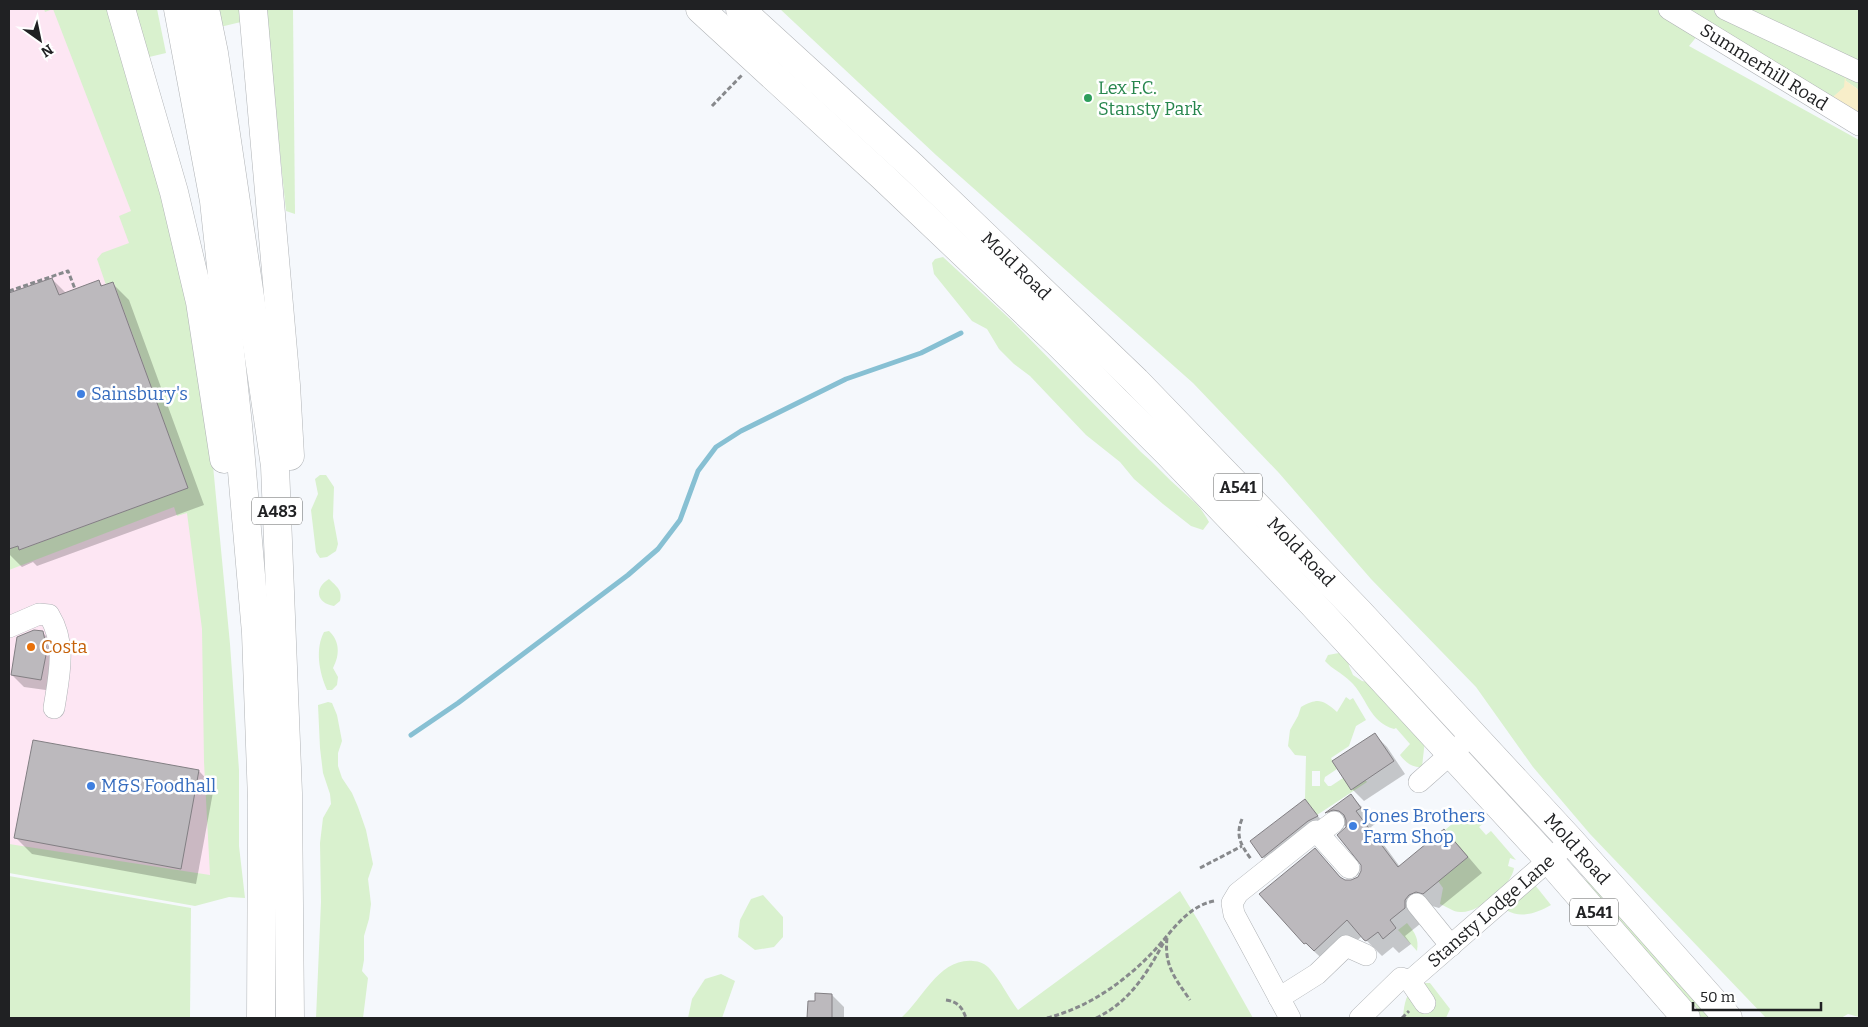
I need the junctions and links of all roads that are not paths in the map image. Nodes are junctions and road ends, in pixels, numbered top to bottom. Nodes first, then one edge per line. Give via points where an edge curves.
1 (121, 9) edge
2 (178, 9) edge
3 (206, 9) edge
4 (253, 9) edge
5 (700, 9) edge
6 (740, 9) edge
7 (1669, 9) edge
8 (1725, 9) edge
9 (773, 39) junction
10 (756, 60) junction
11 (1859, 72) edge
12 (1859, 125) edge
13 (9, 627) edge
14 (54, 708) dead end
15 (1472, 734) junction
16 (1451, 754) junction
17 (1419, 782) dead end
18 (262, 801) junction
19 (288, 826) junction
20 (1571, 841) junction
21 (1549, 860) junction
22 (1349, 868) dead end
23 (1417, 904) dead end
24 (1451, 946) junction
25 (1366, 955) dead end
26 (1399, 977) junction
27 (1279, 998) junction
28 (1425, 1003) dead end
29 (261, 1018) edge
30 (290, 1018) edge
31 (1290, 1018) edge
32 (1360, 1018) edge
33 (1686, 1018) edge
34 (1728, 1018) edge

1 - 18 main road, A483 via 174,192 200,302 223,449 236,627
2 - 18 main road, A483 via 214,201 236,405 256,633
3 - 19 main road, A483 via 276,466
4 - 19 main road, A483 via 286,385 295,532 296,664
5 - 10 main road, Mold Road / A541
6 - 9 main road, Mold Road / A541
7 - 12 street, Summerhill Road
8 - 11 street
9 - 10 street
9 - 15 main road, Mold Road / A541 via 912,166 1136,381
10 - 16 main road, Mold Road / A541 via 1058,343 1305,596
13 - 14 street via 39,614 49,615 59,638 60,665
15 - 16 street
15 - 20 main road, Mold Road / A541
16 - 17 street
16 - 21 main road, Mold Road / A541
18 - 29 main road, A483
19 - 30 main road, A483
20 - 21 street, Stansty Lodge Lane
20 - 34 main road, Mold Road / A541
21 - 24 street, Stansty Lodge Lane
21 - 33 main road, Mold Road / A541
22 - 27 street via 1327,827 1311,833 1236,896 1232,903 1234,914
23 - 24 street
24 - 26 street, Stansty Lodge Lane
25 - 27 street via 1346,946 1317,974
26 - 28 street
26 - 32 street, Stansty Lodge Lane
27 - 31 street

